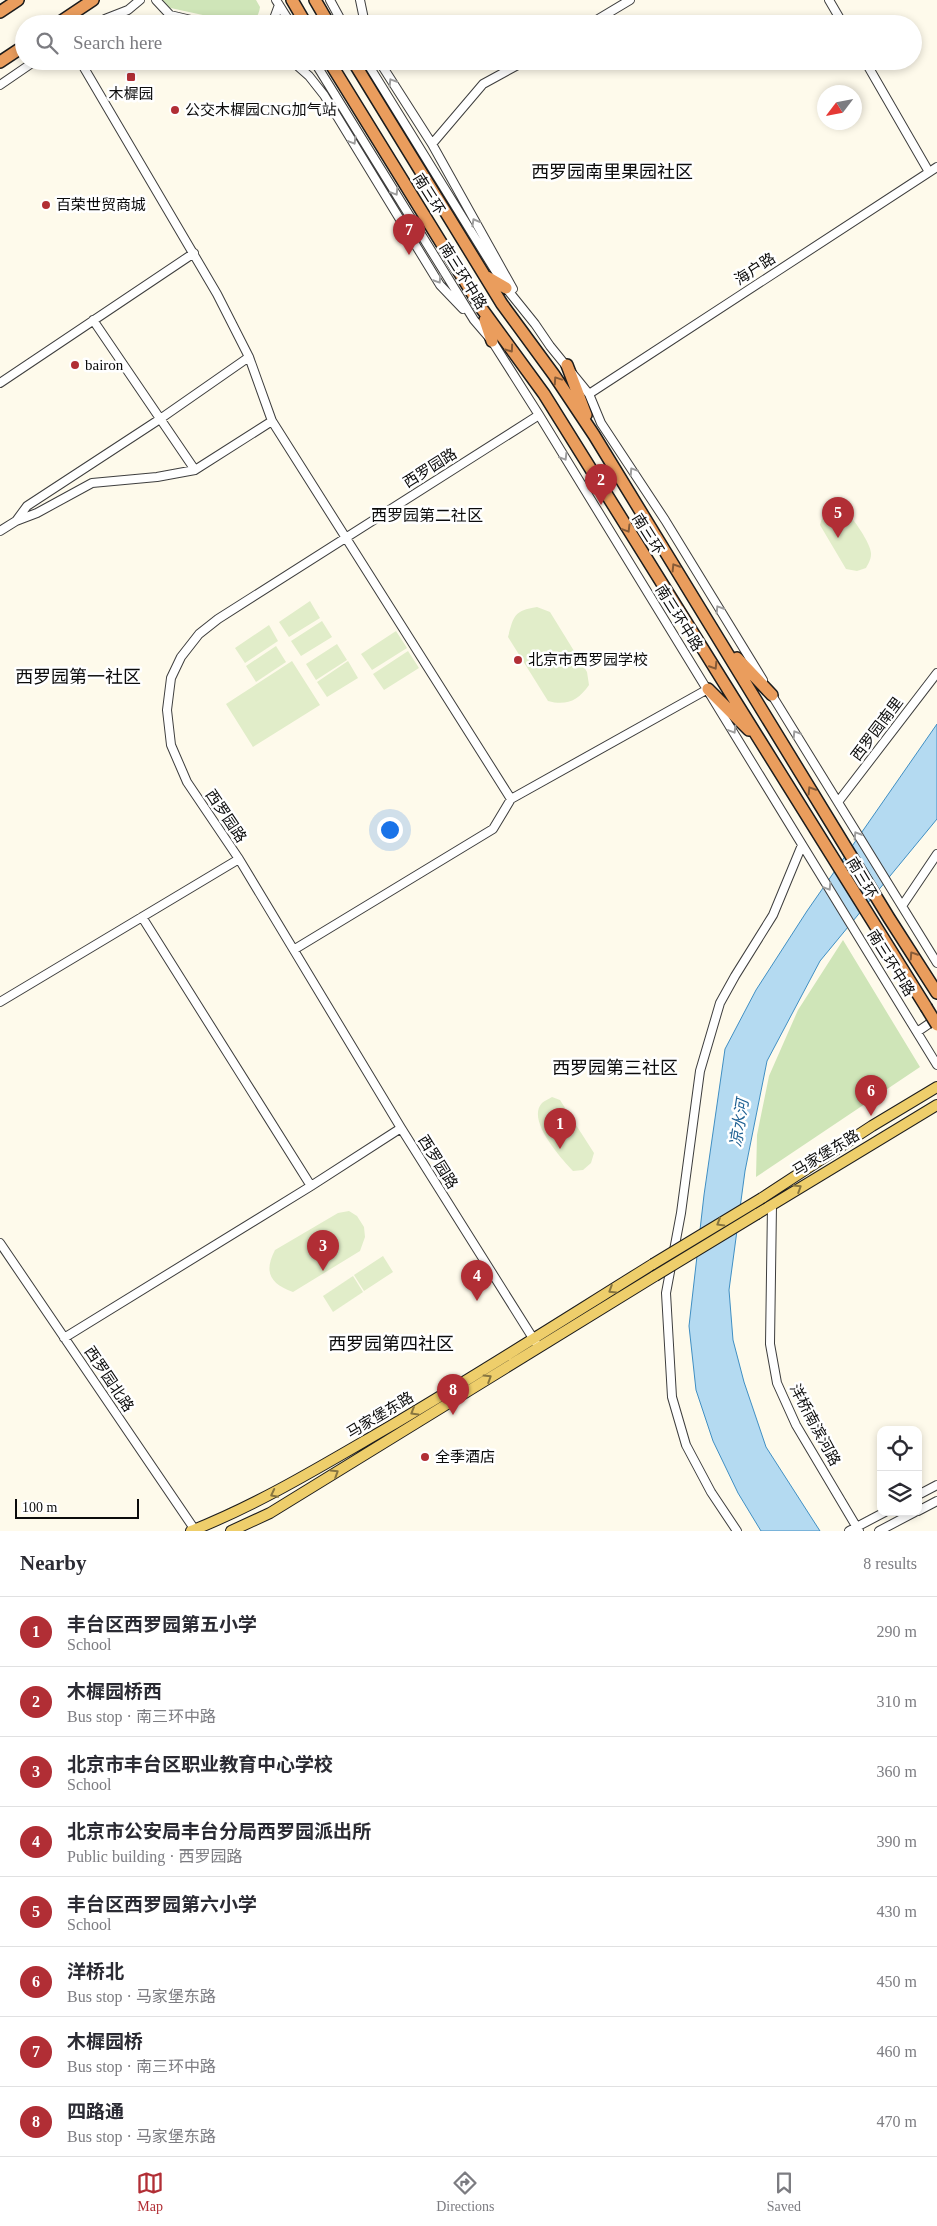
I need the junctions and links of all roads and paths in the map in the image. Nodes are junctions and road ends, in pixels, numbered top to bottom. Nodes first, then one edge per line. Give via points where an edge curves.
1 (18, 0) edge
2 (93, 0) edge
3 (140, 0) edge
4 (156, 0) edge
5 (292, 0) edge
6 (314, 0) edge
7 (330, 0) edge
8 (360, 0) edge
9 (630, 0) edge
10 (829, 0) edge
11 (278, 3) edge
12 (0, 12) edge
13 (70, 15) edge
14 (115, 15) edge
15 (170, 15) edge
16 (285, 15) edge
17 (301, 15) edge
18 (323, 15) edge
19 (338, 15) edge
20 (363, 15) edge
21 (605, 15) edge
22 (838, 15) edge
23 (15, 52) edge
24 (0, 62) edge
25 (22, 70) edge
26 (85, 70) edge
27 (302, 70) edge
28 (320, 70) edge
29 (335, 70) edge
30 (358, 70) edge
31 (372, 70) edge
32 (385, 70) edge
33 (508, 70) edge
34 (870, 70) edge
35 (0, 85) edge
36 (432, 144) junction
37 (937, 167) edge
38 (929, 172) junction
39 (194, 253) junction
40 (486, 276) junction
41 (506, 288) junction
42 (482, 309) junction
43 (93, 320) junction
44 (474, 320) junction
45 (536, 324) junction
46 (492, 341) junction
47 (249, 357) junction
48 (567, 365) junction
49 (0, 383) edge
50 (589, 394) junction
51 (539, 415) junction
52 (160, 419) junction
53 (272, 421) junction
54 (594, 435) junction
55 (195, 470) junction
56 (16, 521) junction
57 (0, 531) edge
58 (345, 538) junction
59 (718, 639) junction
60 (937, 672) edge
61 (708, 689) junction
62 (772, 695) junction
63 (764, 745) junction
64 (512, 800) junction
65 (838, 802) junction
66 (802, 845) junction
67 (937, 854) edge
68 (239, 859) junction
69 (902, 906) junction
70 (142, 917) junction
71 (294, 949) junction
72 (937, 963) edge
73 (937, 993) edge
74 (0, 1002) edge
75 (937, 1019) edge
76 (937, 1026) edge
77 (917, 1032) junction
78 (937, 1065) edge
79 (937, 1087) edge
80 (937, 1105) edge
81 (400, 1128) junction
82 (311, 1186) junction
83 (772, 1205) junction
84 (0, 1243) edge
85 (64, 1338) junction
86 (536, 1343) junction
87 (937, 1485) edge
88 (922, 1493) edge
89 (937, 1501) edge
90 (922, 1508) edge
91 (879, 1516) edge
92 (908, 1516) edge
93 (858, 1529) edge
94 (193, 1530) edge
95 (231, 1531) edge
96 (737, 1531) edge
97 (849, 1531) edge
98 (879, 1531) edge

1 - 12 highway
2 - 13 highway
3 - 14 street
4 - 15 street
5 - 17 highway
6 - 18 highway
7 - 19 street
8 - 20 street
9 - 21 street
10 - 22 street
11 - 16 street
23 - 24 highway
25 - 35 street
26 - 39 street
27 -> 44 street via 324,95 440,285
28 -> 44 street, 南三环中路
29 - 42 highway, 南三环
30 - 40 highway, 南三环
31 - 41 street, 南三环中路
36 -> 32 street
33 - 36 street via 482,84
34 - 38 street
45 -> 36 street
37 - 38 street, 海户路
38 - 50 street, 海户路
39 - 43 street
39 - 47 street
40 - 41 highway
54 -> 40 highway, 南三环
41 - 45 street, 南三环中路
42 - 46 highway
42 -> 63 highway, 南三环 via 544,394
43 - 49 street
43 - 52 street
44 - 46 street, 南三环中路
45 - 48 street, 南三环中路
46 - 51 street, 南三环中路
47 - 52 street
47 - 53 street
48 - 50 street, 南三环中路
48 - 54 highway
62 -> 50 street, 南三环中路 via 665,520 601,423
51 - 58 street, 西罗园路
51 -> 61 street, 南三环中路
52 - 55 street
52 - 56 street via 28,506
53 - 55 street
53 - 58 street
59 -> 54 highway, 南三环
55 - 56 street via 92,483
56 - 57 street
58 - 64 street
58 - 68 street, 西罗园路 via 199,634 181,657 171,678 167,710 170,745 187,782
59 - 62 highway
73 -> 59 highway, 南三环
60 - 65 street, 西罗园南里
61 - 63 highway
61 - 64 street
61 -> 66 street, 南三环中路
65 -> 62 street, 南三环中路
63 - 76 highway, 南三环, bridge
64 - 71 street via 493,829
69 -> 65 street, 南三环中路
66 -> 77 street, 南三环中路
66 - 96 street via 773,915 720,1003 700,1071 681,1213 666,1293 672,1397 686,1445
67 - 69 street
68 - 70 street
68 - 71 street, 西罗园路
69 - 72 street, 南三环中路
70 - 74 street
70 - 82 street
71 - 81 street, 西罗园路
75 - 77 street
77 - 78 street, 南三环中路
79 -> 86 main road, 马家堡东路, bridge via 653,1264
83 -> 80 main road, 马家堡东路
81 - 82 street
81 - 86 street, 西罗园路
82 - 85 street
83 - 86 main road, 马家堡东路, bridge
83 - 93 street, 洋桥南滨河路 via 770,1344 778,1383 796,1425
84 - 85 street, 西罗园北路
85 - 94 street, 西罗园北路
86 -> 94 main road, 马家堡东路 via 283,1489
95 -> 86 main road, 马家堡东路 via 270,1513
87 - 88 street
89 - 90 street
91 - 93 street
92 - 98 street
93 - 97 street

